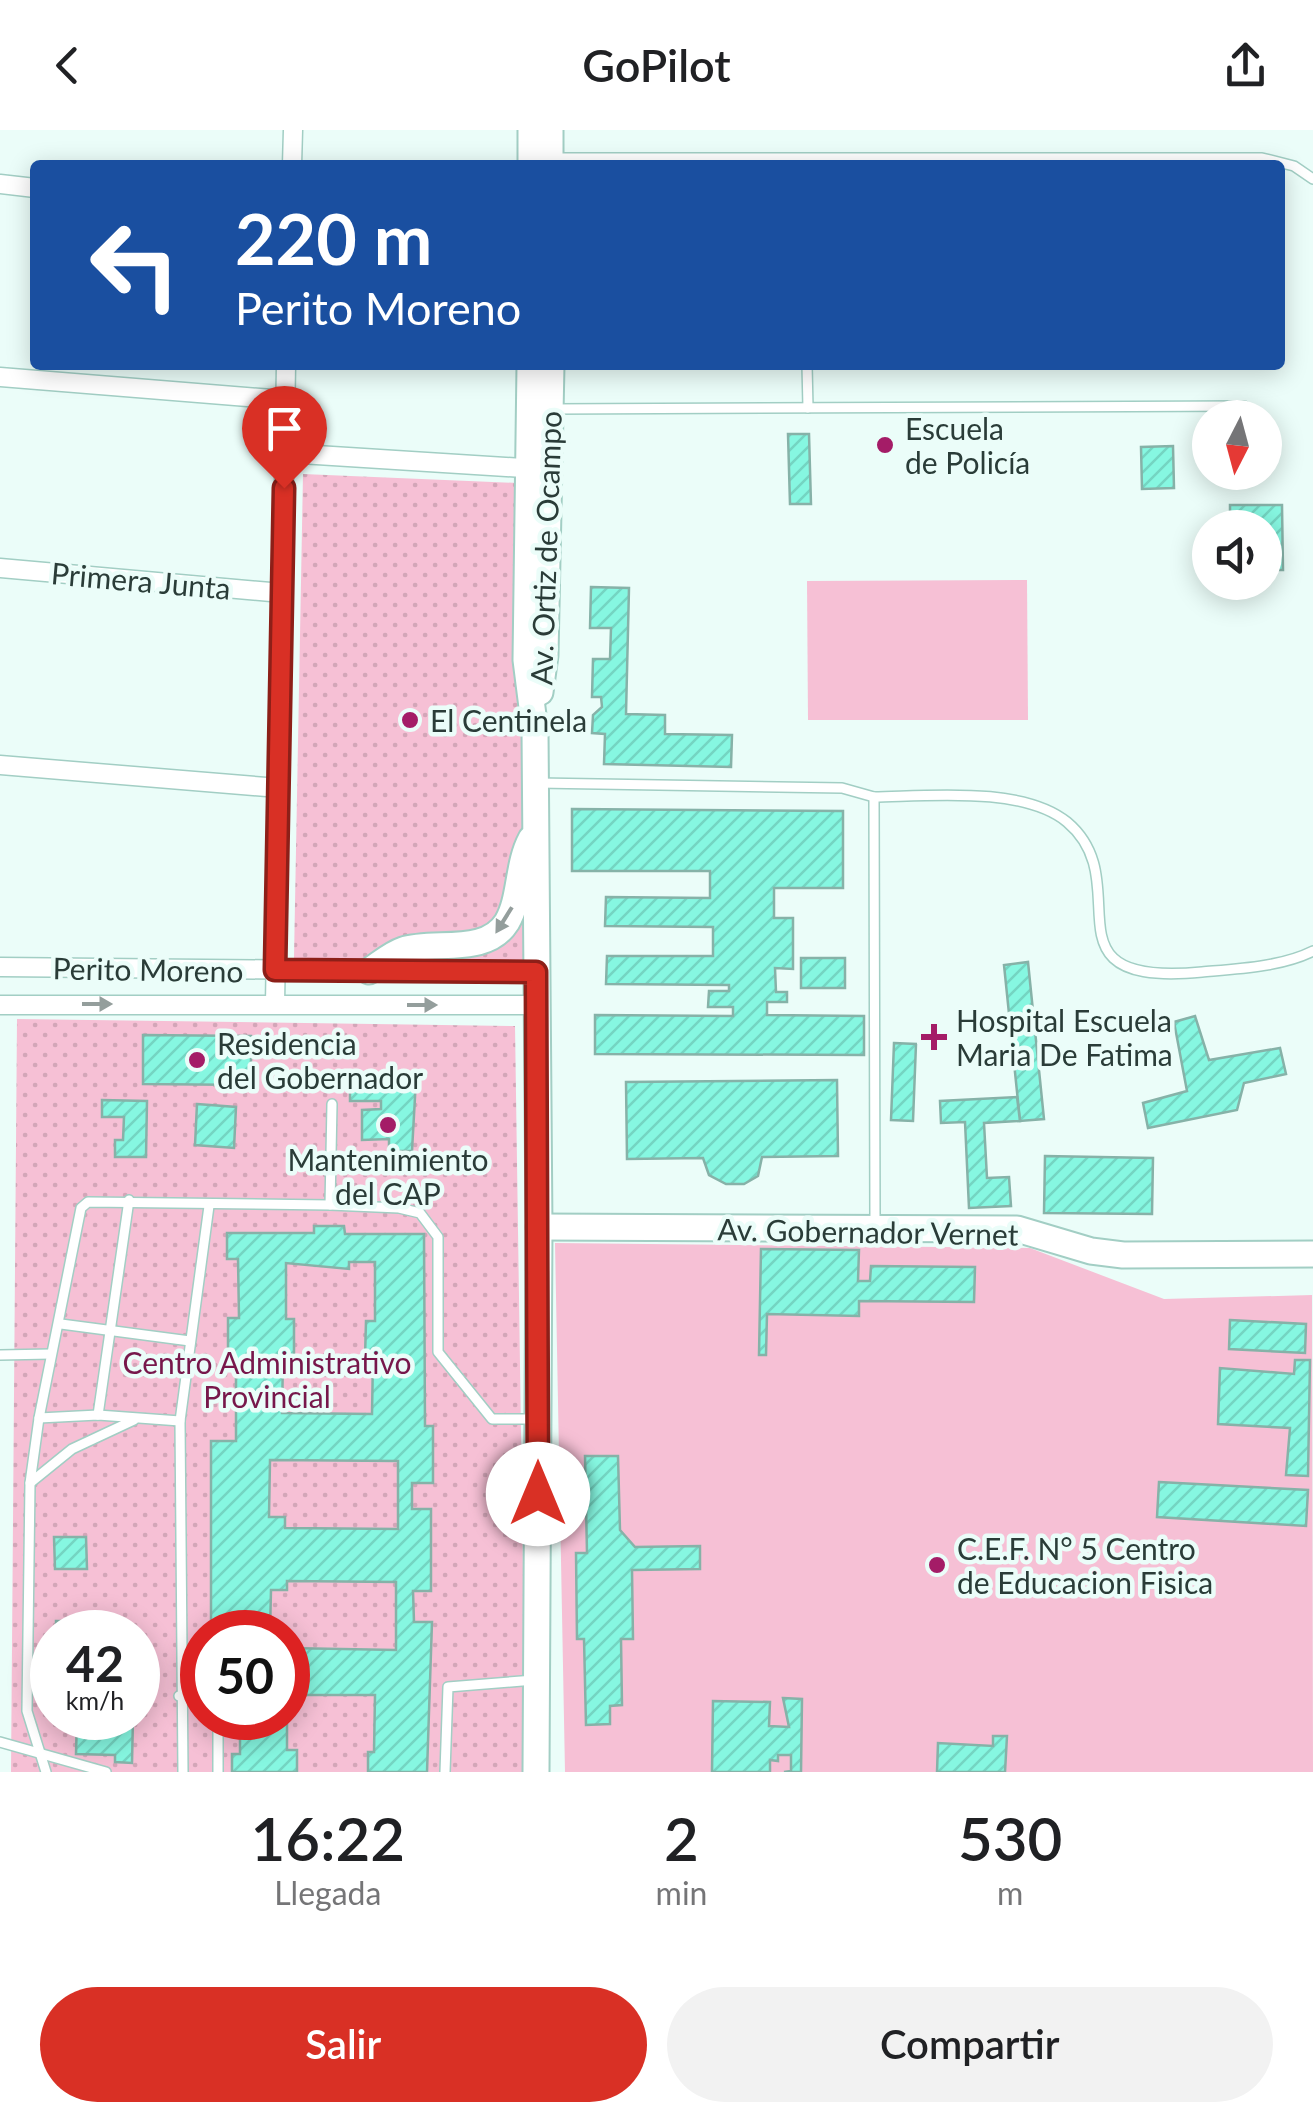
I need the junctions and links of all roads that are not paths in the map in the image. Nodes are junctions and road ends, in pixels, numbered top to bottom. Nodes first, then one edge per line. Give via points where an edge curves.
1 (293, 130) edge
2 (531, 130) edge
3 (550, 130) edge
4 (292, 160) edge
5 (543, 160) edge
6 (545, 160) edge
7 (1079, 160) edge
8 (1270, 160) edge
9 (1285, 164) edge
10 (1313, 180) edge
11 (0, 184) edge
12 (30, 187) edge
13 (286, 370) edge
14 (530, 370) edge
15 (551, 370) edge
16 (808, 370) edge
17 (0, 377) edge
18 (284, 400) junction
19 (1192, 406) edge
20 (551, 408) junction
21 (808, 408) junction
22 (284, 452) junction
23 (539, 469) junction
24 (0, 568) edge
25 (282, 593) junction
26 (0, 765) edge
27 (535, 783) junction
28 (279, 788) junction
29 (874, 797) junction
30 (536, 830) junction
31 (1313, 951) edge
32 (0, 967) edge
33 (275, 970) junction
34 (369, 971) junction
35 (536, 972) junction
36 (275, 1004) junction
37 (0, 1005) edge
38 (536, 1006) junction
39 (332, 1104) dead end
40 (129, 1200) junction
41 (330, 1205) junction
42 (209, 1206) junction
43 (539, 1227) junction
44 (875, 1229) junction
45 (1313, 1254) edge
46 (60, 1324) junction
47 (110, 1332) junction
48 (190, 1341) junction
49 (51, 1354) junction
50 (0, 1355) edge
51 (98, 1415) junction
52 (40, 1418) junction
53 (137, 1418) junction
54 (538, 1420) junction
55 (180, 1421) junction
56 (30, 1483) junction
57 (536, 1680) junction
58 (179, 1696) joint
59 (218, 1740) edge
60 (0, 1742) edge
61 (42, 1754) junction
62 (46, 1772) edge
63 (106, 1772) edge
64 (183, 1772) edge
65 (218, 1772) edge
66 (445, 1772) edge
67 (536, 1772) edge

1 - 4 street
2 - 5 main road
3 - 6 main road
7 - 8 lane
9 - 10 lane
11 - 12 street
13 - 18 street
14 - 23 main road, Av. Ortiz de Ocampo
15 - 20 main road, Av. Ortiz de Ocampo
16 - 21 lane
17 - 18 street
18 - 22 street
19 - 21 lane
20 - 21 lane
20 - 23 main road, Av. Ortiz de Ocampo
22 - 23 street
22 - 25 street
23 - 27 main road, Av. Ortiz de Ocampo via 545,655
24 - 25 street, Primera Junta
25 - 28 street
26 - 28 street
27 - 29 lane via 842,788
27 - 30 main road, Av. Ortiz de Ocampo
28 - 33 street
29 - 31 lane via 1013,800 1055,814 1092,852 1106,949 1137,974 1227,970
29 - 44 lane
30 -> 34 main road via 518,868 514,906 495,935 399,952
30 - 35 main road, Av. Ortiz de Ocampo
32 - 33 street, Perito Moreno
33 - 34 street, Perito Moreno
33 - 36 street
34 - 35 street, Perito Moreno
35 - 38 main road, Av. Ortiz de Ocampo
37 -> 36 street, Perito Moreno
36 -> 38 street, Perito Moreno
38 - 43 main road, Av. Ortiz de Ocampo
39 - 41 lane
40 - 42 lane
40 - 46 lane via 96,1199 81,1208
40 - 47 lane
41 - 42 lane
41 - 54 lane via 399,1208 431,1223 438,1237 438,1352 492,1419
42 - 48 lane
43 - 44 main road, Av. Gobernador Vernet
43 - 54 main road, Av. Ortiz de Ocampo
44 - 45 main road, Av. Gobernador Vernet via 1017,1229 1123,1255
46 - 47 lane
46 - 49 lane
47 - 48 lane
47 - 51 lane
48 - 55 lane
49 - 50 lane
49 - 52 lane
51 - 52 lane
51 - 53 lane
52 - 56 lane
53 - 55 lane
53 - 56 lane via 72,1449
54 - 57 main road, Av. Ortiz de Ocampo
55 - 58 lane
56 - 61 lane via 26,1711
57 - 66 lane via 448,1687
57 - 67 main road, Av. Ortiz de Ocampo
58 - 64 lane
59 - 65 lane
60 - 61 lane
61 - 62 lane
61 - 63 lane

